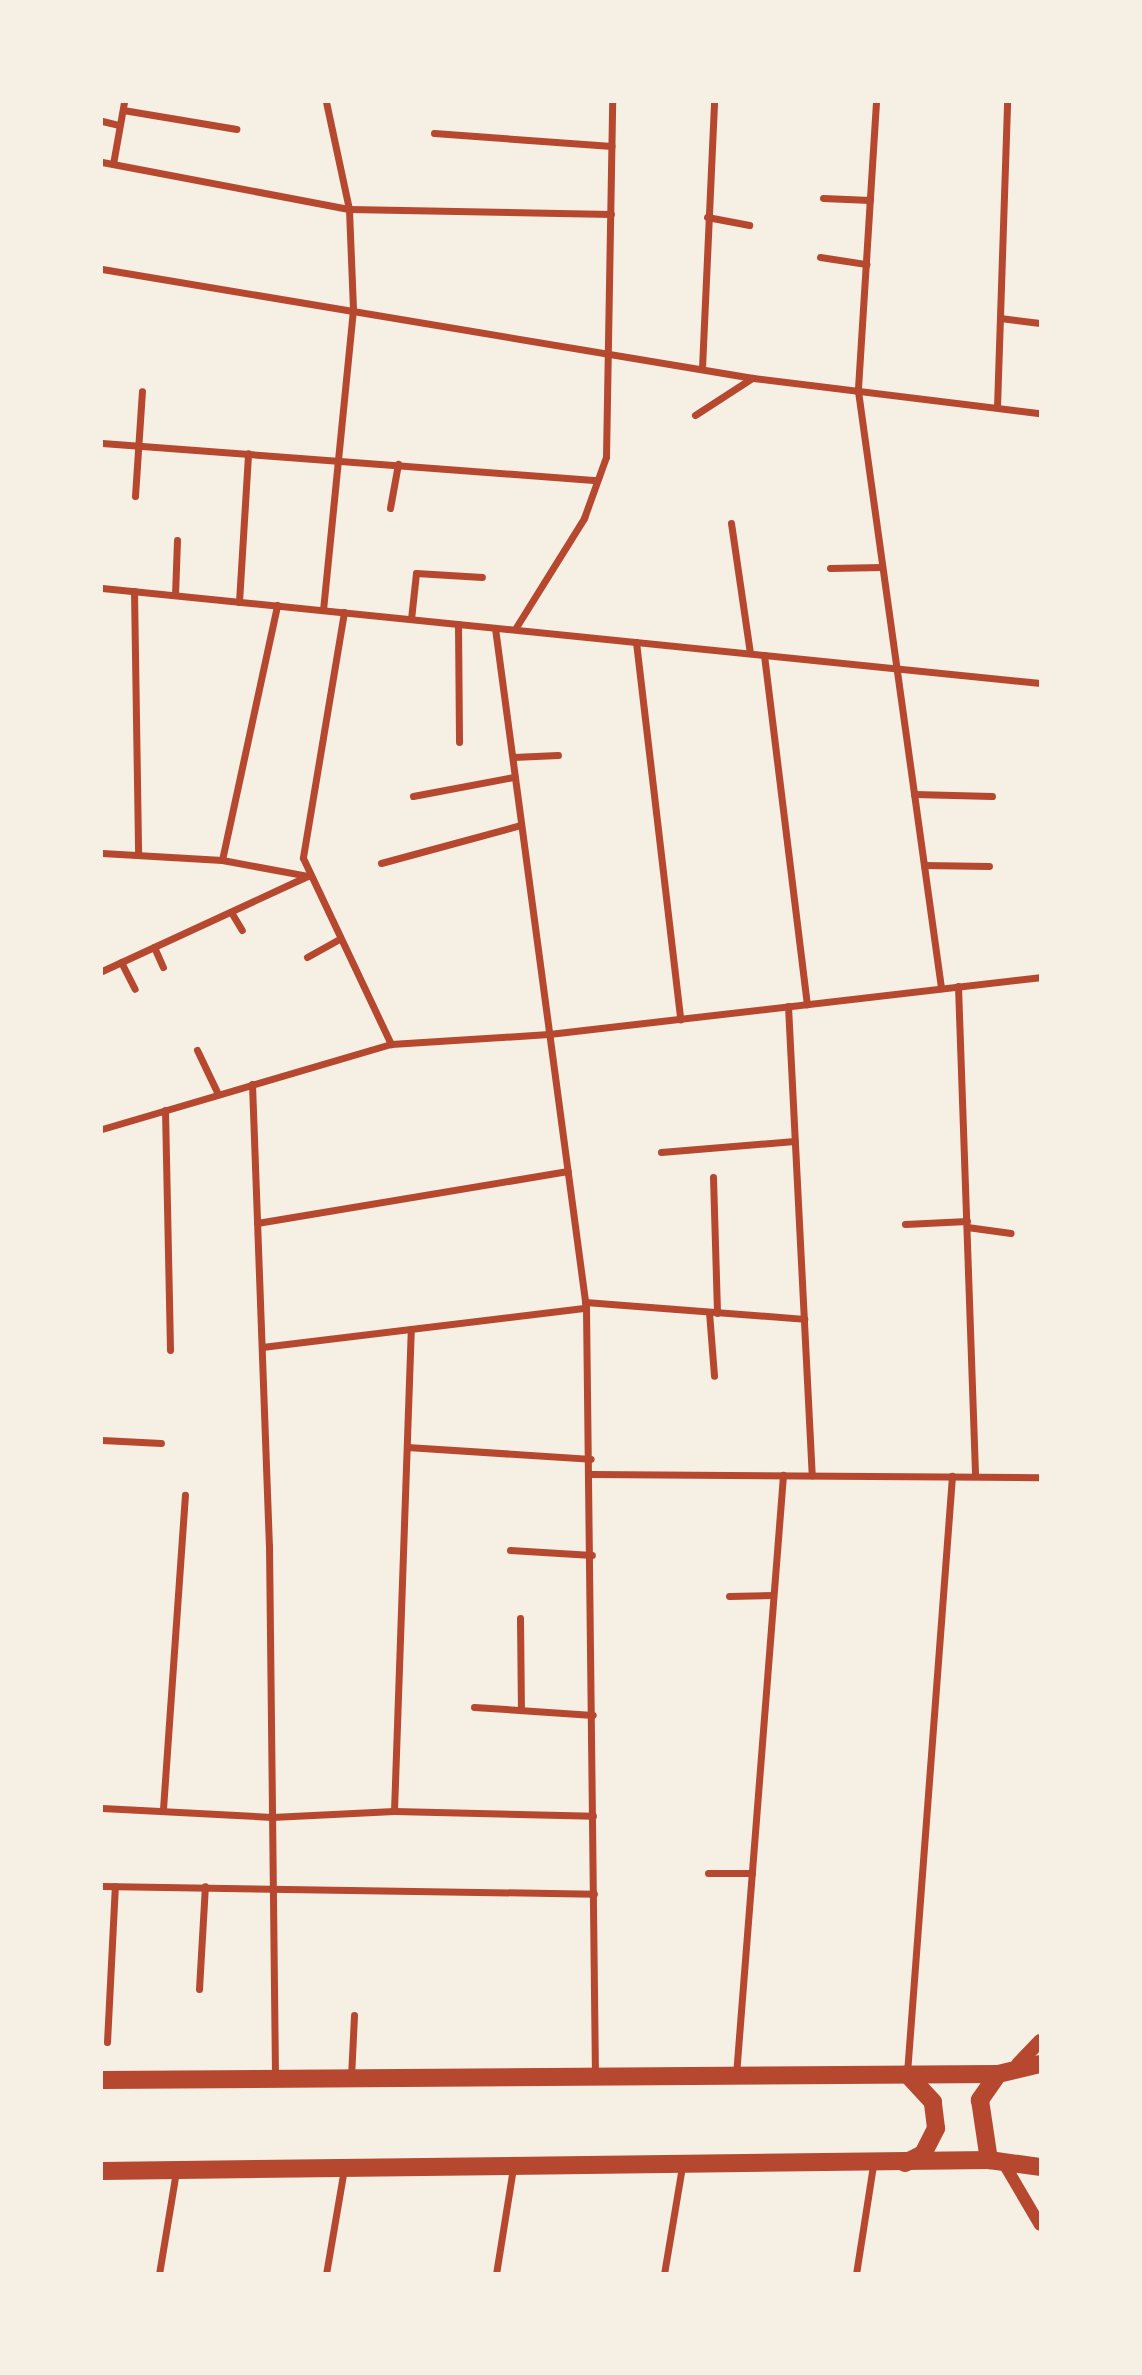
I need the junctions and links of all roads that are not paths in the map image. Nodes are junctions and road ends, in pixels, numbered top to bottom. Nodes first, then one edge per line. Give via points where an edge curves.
1 (612, 102) edge
2 (714, 102) edge
3 (876, 102) edge
4 (1007, 102) edge
5 (326, 105) edge
6 (124, 106) edge
7 (102, 121) edge
8 (120, 125) junction
9 (236, 129) dead end
10 (434, 133) dead end
11 (612, 146) junction
12 (102, 162) edge
13 (113, 164) junction
14 (823, 198) dead end
15 (870, 200) junction
16 (349, 209) junction
17 (611, 214) junction
18 (707, 217) junction
19 (749, 225) dead end
20 (820, 257) dead end
21 (866, 264) junction
22 (102, 269) edge
23 (353, 309) junction
24 (1000, 317) junction
25 (1041, 323) edge
26 (610, 356) junction
27 (702, 368) junction
28 (753, 378) junction
29 (142, 391) dead end
30 (858, 391) junction
31 (997, 407) junction
32 (1041, 413) edge
33 (695, 415) dead end
34 (102, 443) edge
35 (137, 447) junction
36 (247, 453) junction
37 (338, 459) junction
38 (398, 464) junction
39 (597, 481) junction
40 (135, 496) dead end
41 (390, 508) dead end
42 (731, 523) dead end
43 (177, 540) dead end
44 (882, 567) junction
45 (830, 568) dead end
46 (482, 577) dead end
47 (102, 588) edge
48 (134, 591) junction
49 (174, 595) junction
50 (239, 601) junction
51 (276, 605) junction
52 (323, 610) junction
53 (344, 612) junction
54 (411, 619) junction
55 (458, 624) junction
56 (495, 628) junction
57 (515, 629) junction
58 (635, 642) junction
59 (750, 653) junction
60 (764, 655) junction
61 (896, 668) junction
62 (1041, 683) edge
63 (459, 742) dead end
64 (558, 755) dead end
65 (513, 757) junction
66 (514, 777) junction
67 (914, 794) junction
68 (413, 796) dead end
69 (992, 796) dead end
70 (521, 825) junction
71 (102, 853) edge
72 (138, 855) junction
73 (222, 860) junction
74 (381, 863) dead end
75 (924, 865) junction
76 (989, 866) dead end
77 (308, 876) junction
78 (231, 912) junction
79 (242, 930) dead end
80 (339, 939) junction
81 (154, 947) junction
82 (307, 957) dead end
83 (121, 962) junction
84 (163, 967) dead end
85 (102, 971) edge
86 (1041, 976) edge
87 (958, 986) junction
88 (941, 988) junction
89 (135, 989) dead end
90 (807, 1004) junction
91 (788, 1006) junction
92 (680, 1018) junction
93 (549, 1034) junction
94 (390, 1044) junction
95 (197, 1050) dead end
96 (252, 1084) junction
97 (218, 1094) junction
98 (165, 1110) junction
99 (102, 1129) edge
100 (795, 1141) junction
101 (661, 1153) dead end
102 (568, 1171) junction
103 (713, 1177) dead end
104 (257, 1223) junction
105 (905, 1224) dead end
106 (967, 1224) junction
107 (1011, 1233) dead end
108 (586, 1305) junction
109 (713, 1312) junction
110 (804, 1320) junction
111 (411, 1329) junction
112 (262, 1347) junction
113 (170, 1350) dead end
114 (714, 1376) dead end
115 (102, 1440) edge
116 (161, 1443) dead end
117 (407, 1447) junction
118 (591, 1459) junction
119 (591, 1474) junction
120 (783, 1475) junction
121 (812, 1475) junction
122 (952, 1476) junction
123 (975, 1476) junction
124 (1041, 1477) edge
125 (185, 1495) dead end
126 (510, 1550) dead end
127 (592, 1555) junction
128 (773, 1595) junction
129 (729, 1597) dead end
130 (520, 1618) dead end
131 (474, 1707) dead end
132 (521, 1710) junction
133 (593, 1715) junction
134 (102, 1808) edge
135 (163, 1809) junction
136 (394, 1811) junction
137 (593, 1816) junction
138 (272, 1817) junction
139 (708, 1873) dead end
140 (752, 1873) junction
141 (102, 1886) edge
142 (115, 1886) junction
143 (205, 1886) junction
144 (273, 1887) junction
145 (594, 1894) junction
146 (199, 1989) dead end
147 (354, 2015) dead end
148 (1041, 2041) edge
149 (107, 2042) dead end
150 (1018, 2064) junction
151 (1041, 2064) edge
152 (907, 2074) junction
153 (998, 2074) junction
154 (736, 2075) junction
155 (595, 2076) junction
156 (351, 2078) junction
157 (275, 2079) junction
158 (102, 2080) edge
159 (989, 2160) junction
160 (902, 2164) junction
161 (873, 2165) junction
162 (682, 2166) junction
163 (513, 2167) junction
164 (1006, 2167) junction
165 (1041, 2167) edge
166 (344, 2169) junction
167 (176, 2170) junction
168 (102, 2171) edge
169 (1041, 2225) edge
170 (159, 2273) edge
171 (326, 2273) edge
172 (496, 2273) edge
173 (664, 2273) edge
174 (856, 2273) edge

1 - 11 street
2 - 18 street
3 - 15 street
4 - 24 street
5 - 16 street
6 - 8 street
6 - 9 street
7 - 8 street
8 - 13 street
10 - 11 street
11 - 17 street
12 - 13 street
13 - 16 street
14 - 15 street
15 - 21 street
16 - 17 street
16 - 23 street
17 - 26 street
18 - 19 street
18 - 27 street
20 - 21 street
21 - 30 street
22 - 23 street
23 - 26 street
23 - 37 street
24 - 25 street
24 - 31 street
26 - 27 street
26 - 39 street via 606,457
27 - 28 street
28 - 30 street
28 - 33 street
29 - 35 street
30 - 31 street
30 - 44 street
31 - 32 street
34 - 35 street
35 - 36 street
35 - 40 street
36 - 37 street
36 - 50 street
37 - 38 street
37 - 52 street
38 - 39 street
38 - 41 street
39 - 57 street via 584,518
42 - 59 street
43 - 49 street
44 - 45 street
44 - 61 street
46 - 54 street via 416,573
47 - 48 street
48 - 49 street
48 - 72 street
49 - 50 street
50 - 51 street
51 - 52 street
51 - 73 street
52 - 53 street
53 - 54 street
53 - 77 street via 303,858
54 - 55 street
55 - 56 street
55 - 63 street
56 - 57 street
56 - 65 street
57 - 58 street
58 - 59 street
58 - 92 street
59 - 60 street
60 - 61 street
60 - 90 street
61 - 62 street
61 - 67 street
64 - 65 street
65 - 66 street
66 - 68 street
66 - 70 street
67 - 69 street
67 - 75 street
70 - 74 street
70 - 93 street
71 - 72 street
72 - 73 street
73 - 77 street
75 - 76 street
75 - 88 street
77 - 78 street
77 - 80 street
78 - 79 street
78 - 81 street
80 - 82 street
80 - 94 street
81 - 83 street
81 - 84 street
83 - 85 street
83 - 89 street
86 - 87 street
87 - 88 street
87 - 106 street
88 - 90 street
90 - 91 street
91 - 92 street
91 - 100 street
92 - 93 street
93 - 94 street
93 - 102 street
94 - 96 street
95 - 97 street
96 - 97 street
96 - 104 street
97 - 98 street
98 - 99 street
98 - 113 street
100 - 101 street
100 - 110 street
102 - 104 street
102 - 108 street
103 - 109 street
104 - 112 street
105 - 106 street
106 - 107 street
106 - 123 street
108 - 109 street
108 - 111 street
108 - 118 street
109 - 110 street
109 - 114 street
110 - 121 street
111 - 112 street
111 - 117 street
112 - 138 street
115 - 116 street
117 - 118 street
117 - 136 street
118 - 119 street
119 - 120 street
119 - 127 street
120 - 121 street
120 - 128 street
121 - 122 street
122 - 123 street
122 - 152 street
123 - 124 street
125 - 135 street
126 - 127 street
127 - 133 street
128 - 129 street
128 - 140 street
130 - 132 street
131 - 132 street
132 - 133 street
133 - 137 street
134 - 135 street
135 - 138 street
136 - 137 street
136 - 138 street
137 - 145 street
138 - 144 street
139 - 140 street
140 - 154 street
141 - 142 street
142 - 143 street
142 - 149 street
143 - 144 street
143 - 146 street
144 - 145 street
144 - 157 street
145 - 155 street
147 - 156 street
148 - 150 main road
150 - 151 main road
150 - 153 main road
152 - 153 main road
152 - 154 main road
152 - 160 main road via 933,2102 936,2128 923,2154
153 - 159 main road via 980,2100
154 - 155 main road
155 - 156 main road
156 - 157 main road
157 - 158 main road
159 - 160 main road
159 - 164 main road
160 - 161 main road
161 - 162 main road
161 - 174 street
162 - 163 main road
162 - 173 street
163 - 166 main road
163 - 172 street
164 - 165 main road
164 - 169 street
166 - 167 main road
166 - 171 street
167 - 168 main road
167 - 170 street

